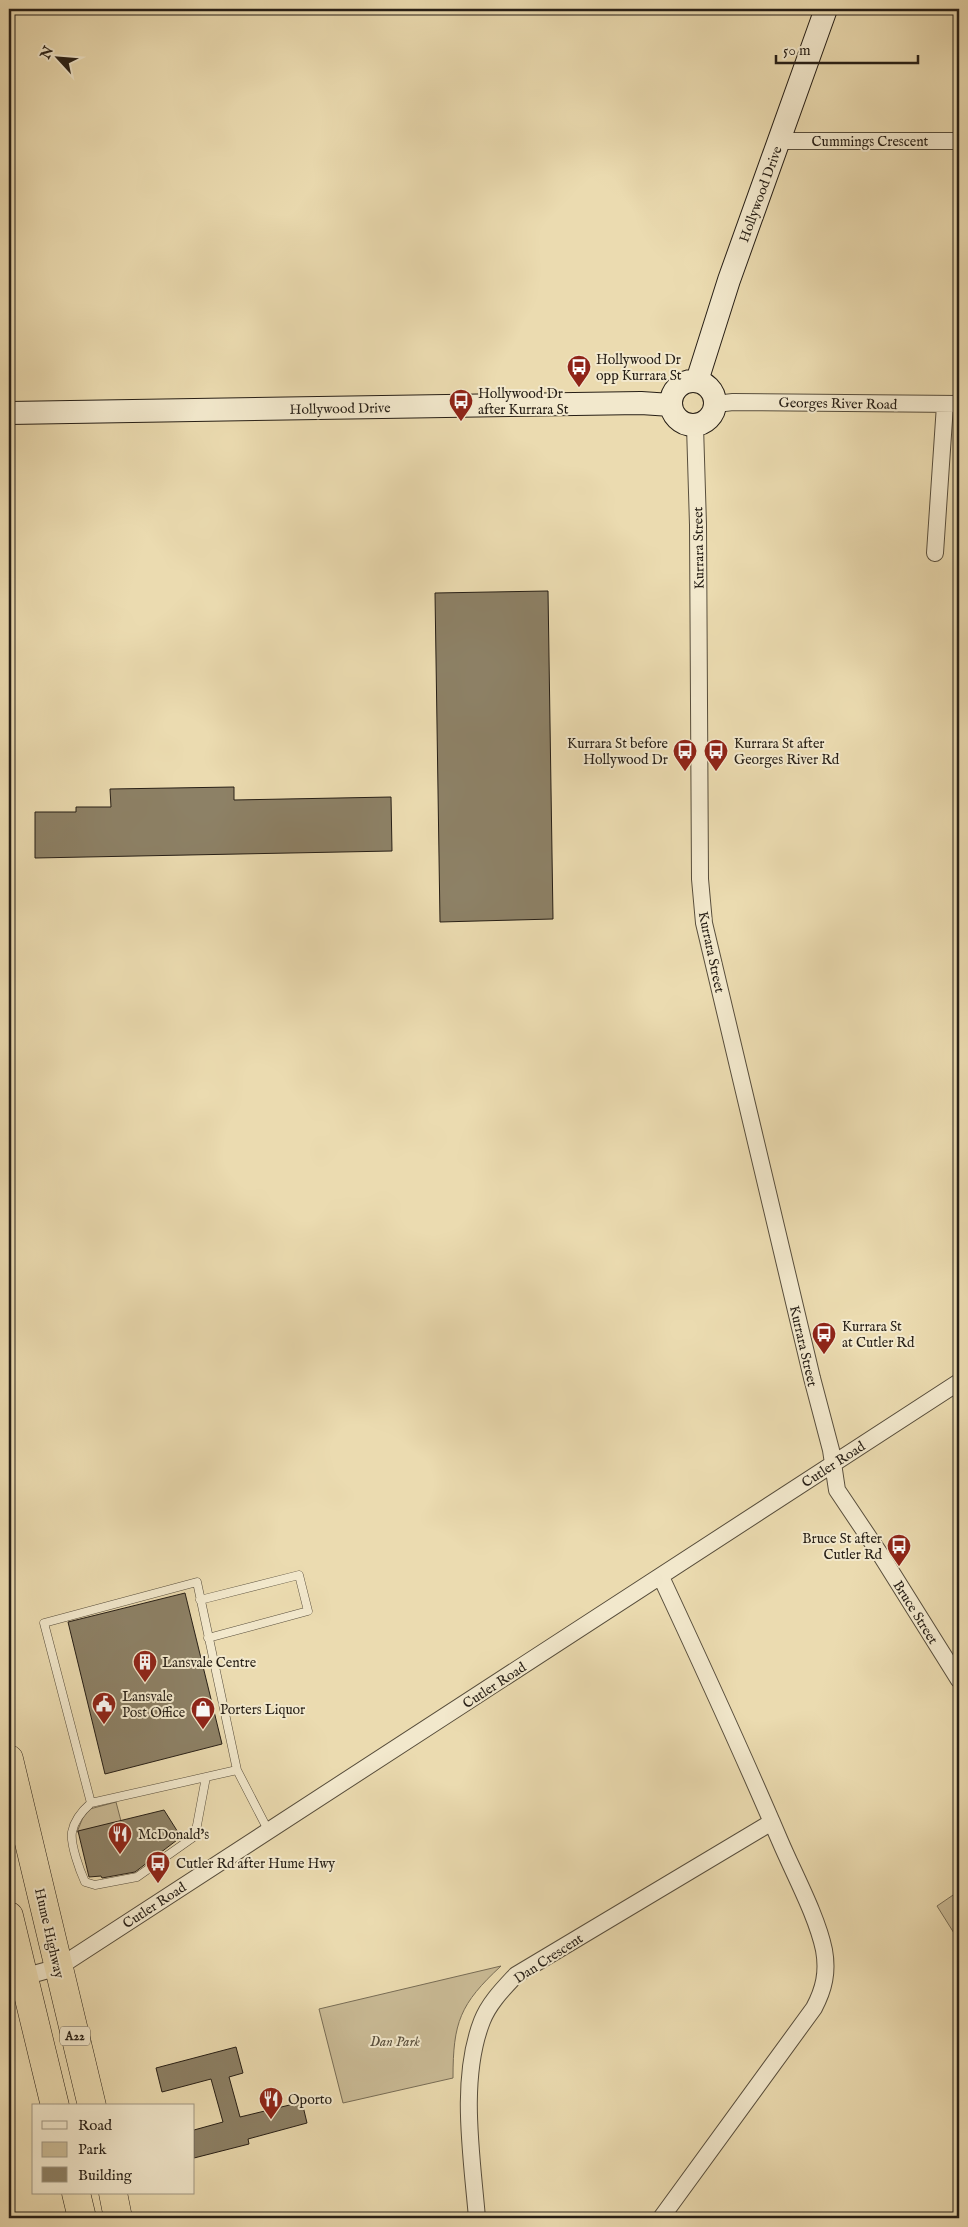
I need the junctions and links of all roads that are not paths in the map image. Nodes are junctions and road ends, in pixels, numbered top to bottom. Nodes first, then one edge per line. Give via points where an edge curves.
1 (826, 9) edge
2 (780, 141) junction
3 (959, 141) edge
4 (697, 381) junction
5 (716, 404) junction
6 (952, 404) edge
7 (670, 405) junction
8 (9, 413) edge
9 (695, 426) junction
10 (935, 553) dead end
11 (959, 1382) edge
12 (832, 1465) junction
13 (661, 1577) junction
14 (200, 1600) junction
15 (208, 1638) junction
16 (959, 1680) edge
17 (9, 1759) edge
18 (237, 1770) junction
19 (206, 1777) junction
20 (91, 1803) junction
21 (772, 1822) junction
22 (268, 1830) junction
23 (9, 1916) edge
24 (59, 1966) junction
25 (20, 1978) junction
26 (54, 2104) edge
27 (92, 2104) edge
28 (76, 2194) edge
29 (113, 2194) edge
30 (82, 2218) edge
31 (118, 2218) edge
32 (478, 2218) edge
33 (661, 2218) edge

1 - 2 street, Hollywood Drive
2 - 3 street, Cummings Crescent
2 - 4 street, Hollywood Drive via 729,280
4 - 5 street via 708,386
4 - 7 street via 678,386
5 - 6 street, Georges River Road
5 - 9 street via 712,416
6 - 10 street
7 - 8 street, Hollywood Drive
7 - 9 street via 676,418
9 - 12 street, Kurrara Street via 701,901
11 - 12 street, Cutler Road
12 - 13 street, Cutler Road
12 - 16 street, Bruce Street via 837,1490
13 - 21 street
13 - 22 street, Cutler Road
14 - 15 lane
14 - 15 lane via 299,1575 308,1611
14 - 20 lane via 197,1582 44,1623
15 - 18 lane
17 - 24 highway, Hume Highway / A22
18 - 19 lane
18 - 22 lane
19 - 20 lane
19 - 20 lane via 195,1836 137,1877 95,1885 86,1882 72,1833 81,1812
21 - 32 street, Dan Crescent via 516,1976 495,1998 482,2020 471,2070 470,2136
21 - 33 street via 824,1948 826,1971 823,1991
22 - 24 street, Cutler Road
23 - 25 highway, A22
24 - 25 street, Cutler Road
24 - 27 highway, Hume Highway / A22
25 - 26 highway, A22
28 - 30 highway
29 - 31 highway

